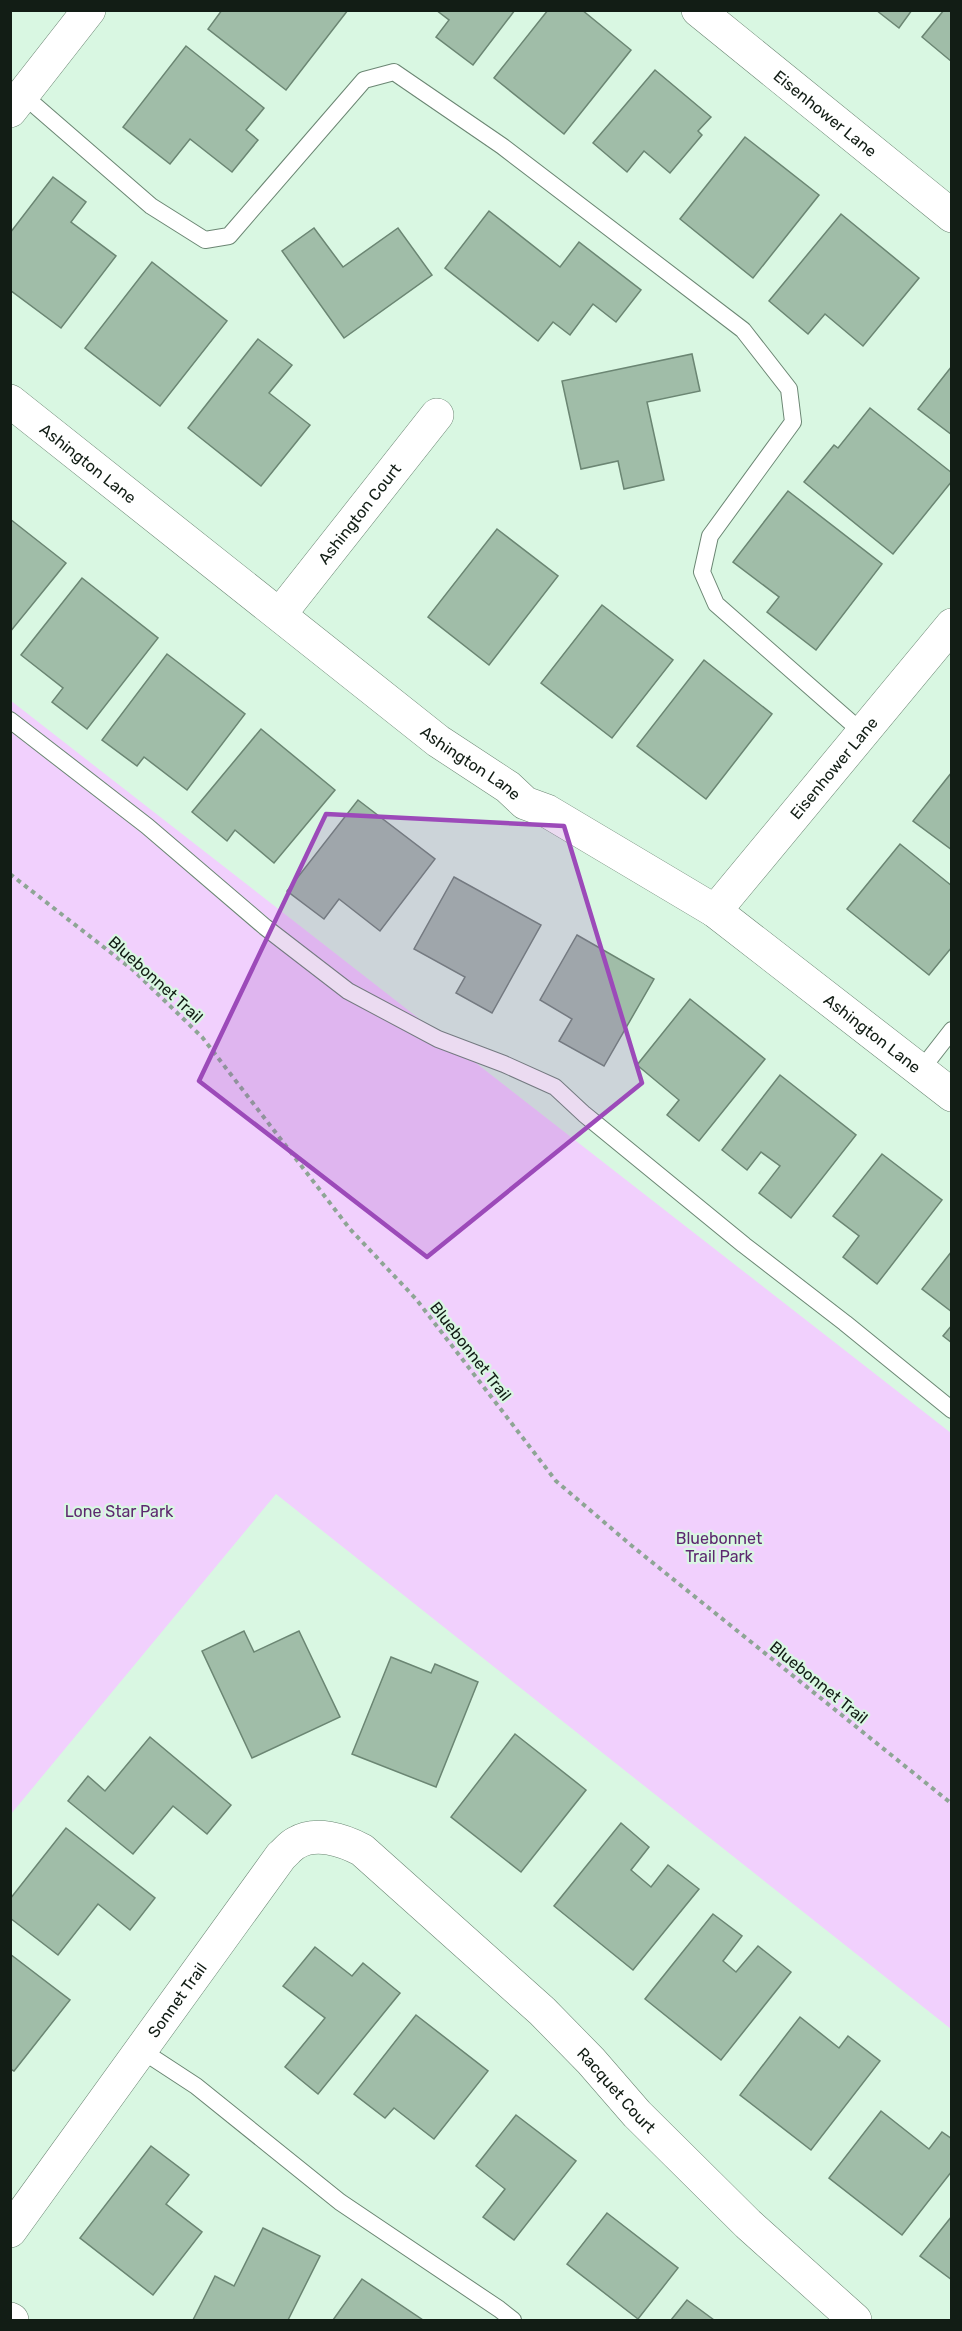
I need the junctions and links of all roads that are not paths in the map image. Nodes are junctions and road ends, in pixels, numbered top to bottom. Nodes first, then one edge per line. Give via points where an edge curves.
1 (89, 10) edge
2 (698, 10) edge
3 (17, 103) edge
4 (951, 216) edge
5 (14, 410) edge
6 (438, 414) dead end
7 (280, 614) junction
8 (951, 625) edge
9 (10, 720) edge
10 (863, 733) junction
11 (715, 910) junction
12 (951, 1030) edge
13 (920, 1071) junction
14 (951, 1095) edge
15 (951, 1410) edge
16 (375, 1861) joint
17 (141, 2050) junction
18 (10, 2231) edge
19 (513, 2320) edge
20 (855, 2320) edge

1 - 3 street
2 - 4 street, Eisenhower Lane
3 - 10 lane via 151,206 206,240 228,236 364,80 394,72 530,168 743,330 789,389 793,422 710,536 702,572 716,604
5 - 7 street, Ashington Lane
6 - 7 street, Ashington Court
7 - 11 street, Ashington Lane via 438,741 525,802 547,811
8 - 10 street, Eisenhower Lane
9 - 15 lane via 147,826 348,992 438,1040 555,1087 735,1238
10 - 11 street, Eisenhower Lane
11 - 13 street, Ashington Lane
12 - 13 lane
13 - 14 street, Ashington Lane
16 - 17 street, Sonnet Trail via 348,1842 323,1837 295,1843 281,1856
16 - 20 street, Racquet Court via 542,2011 637,2114 748,2224
17 - 18 street, Sonnet Trail
17 - 19 lane via 196,2086 340,2202

